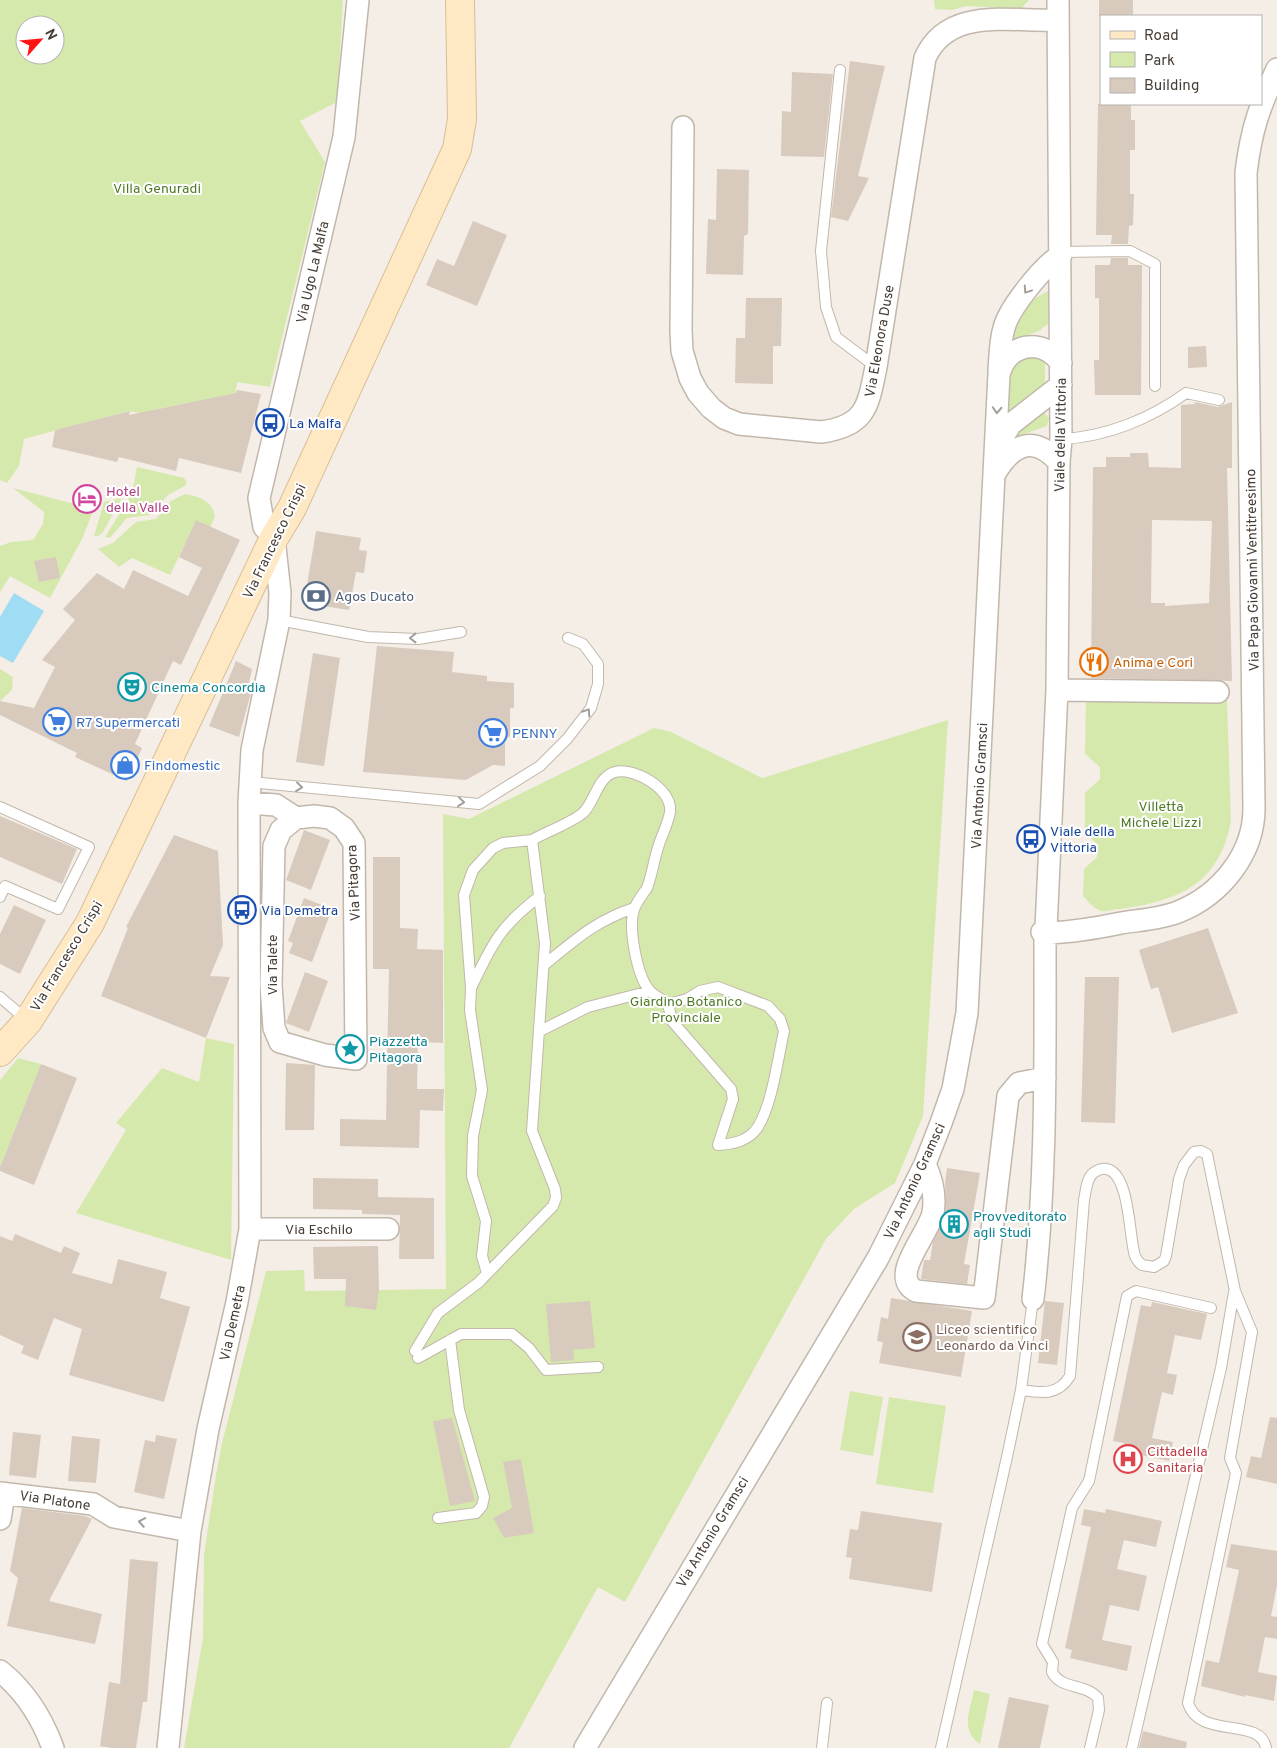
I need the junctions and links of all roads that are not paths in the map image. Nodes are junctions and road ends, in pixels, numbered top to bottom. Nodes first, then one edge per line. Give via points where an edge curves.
1 (358, 0) edge
2 (460, 0) edge
3 (1058, 10) edge
4 (1277, 69) edge
5 (840, 70) dead end
6 (1262, 102) edge
7 (1261, 105) edge
8 (683, 126) dead end
9 (1061, 254) junction
10 (1061, 363) junction
11 (876, 367) junction
12 (999, 374) junction
13 (1061, 385) junction
14 (1155, 386) dead end
15 (1219, 400) dead end
16 (1062, 439) junction
17 (995, 449) junction
18 (1059, 462) junction
19 (994, 475) junction
20 (274, 538) junction
21 (279, 620) junction
22 (461, 632) dead end
23 (568, 638) dead end
24 (1057, 690) junction
25 (1218, 692) dead end
26 (250, 782) junction
27 (249, 803) junction
28 (0, 807) edge
29 (296, 818) junction
30 (532, 840) junction
31 (2, 885) edge
32 (540, 896) junction
33 (0, 898) edge
34 (634, 908) junction
35 (1046, 933) junction
36 (544, 965) junction
37 (471, 988) junction
38 (650, 991) junction
39 (0, 996) edge
40 (668, 1004) junction
41 (28, 1021) junction
42 (540, 1031) junction
43 (0, 1052) edge
44 (325, 1055) joint
45 (1045, 1078) junction
46 (925, 1164) junction
47 (250, 1229) junction
48 (388, 1229) dead end
49 (487, 1273) junction
50 (1235, 1291) junction
51 (1033, 1299) joint
52 (1211, 1308) dead end
53 (450, 1340) junction
54 (598, 1367) dead end
55 (1021, 1390) junction
56 (2, 1493) edge
57 (438, 1518) dead end
58 (0, 1519) edge
59 (190, 1531) junction
60 (0, 1671) edge
61 (827, 1703) dead end
62 (53, 1748) edge
63 (168, 1748) edge
64 (585, 1748) edge
65 (822, 1748) edge
66 (941, 1748) edge
67 (1090, 1748) edge
68 (1132, 1748) edge
69 (1266, 1748) edge

1 - 20 street, Via Ugo La Malfa via 344,137 260,498 264,527
2 - 20 main road, Via Francesco Crispi via 462,119 457,149 292,508
3 - 9 street, Viale della Vittoria
3 - 11 street, Via Eleonora Duse via 971,20 944,34 928,52
4 - 6 street, Via Papa Giovanni Ventitreesimo
5 - 11 lane via 821,251 826,308 836,337
7 - 35 street, Via Papa Giovanni Ventitreesimo via 1250,141 1246,173 1254,819 1251,835 1229,875 1214,890 1187,908 1155,918 1075,932
8 - 11 street, Via Eleonora Duse via 682,351 698,394 724,418 739,424 821,432 835,430 850,424 868,406
9 - 10 street, Viale della Vittoria
9 -> 12 street, Via Antonio Gramsci via 1051,261 1008,316 1002,337
9 - 14 lane via 1130,251 1156,264
10 - 12 street via 1050,351 1027,346 1012,352
10 - 13 street, Viale della Vittoria
12 -> 17 street, Via Antonio Gramsci
13 - 16 street, Viale della Vittoria
13 - 17 street via 1011,424
15 - 16 lane via 1186,393 1162,410 1106,432 1085,438
16 - 18 street, Viale della Vittoria
17 - 19 street, Via Antonio Gramsci
18 - 19 street via 1047,449 1034,444 1024,446 1008,455
18 - 24 street, Viale della Vittoria
19 - 46 street, Via Antonio Gramsci via 967,1013 953,1090
20 - 21 street, Via Demetra via 280,593
20 - 41 main road, Via Francesco Crispi via 90,923
22 -> 21 lane via 418,639 368,637
21 - 26 street, Via Demetra via 252,750
26 -> 23 lane via 479,804 540,766 591,708 598,684 598,664 583,644
24 - 25 street
24 - 35 street, Viale della Vittoria
26 - 27 street, Via Demetra
27 - 29 street via 276,805
27 - 47 street, Via Demetra
28 - 31 lane via 89,847 58,909
29 - 44 street, Via Talete via 281,830 274,846 271,985 274,1028 280,1042
29 - 44 street, Via Pitagora via 330,818 344,828 354,843 356,1059
30 - 32 lane
30 - 34 lane via 583,813 605,778 614,772 637,773 650,781 668,800 670,811 653,872
30 - 37 lane via 509,842 493,848 479,862 469,880 464,895
31 - 33 lane
32 - 36 lane
32 - 37 lane via 518,912 498,934
34 - 36 lane via 597,923
34 - 38 lane via 634,949 642,978
35 - 45 street, Viale della Vittoria
36 - 42 lane
37 - 49 lane via 470,1010 482,1090 473,1136 472,1176 486,1221 482,1256
38 - 40 lane
38 - 42 lane via 588,1007
39 - 41 lane
40 - 40 lane via 687,999 700,991 718,988 768,1006 780,1019 784,1031 766,1112 753,1133 744,1139 734,1144 718,1145 733,1099 730,1089 672,1021
41 - 43 main road, Via Francesco Crispi
42 - 49 lane via 532,1131 556,1189 556,1198 553,1206
45 - 46 street via 1019,1084 1008,1096 984,1298 916,1291 905,1279 906,1268 933,1212 933,1187
45 - 51 street, Viale della Vittoria
46 - 64 street, Via Antonio Gramsci via 878,1258
47 - 48 street, Via Eschilo
47 - 59 street, Via Demetra
49 - 53 lane via 438,1314 417,1354
50 - 55 lane via 1207,1154 1194,1152 1184,1165 1166,1256 1154,1267 1142,1265 1135,1256 1120,1178 1111,1170 1100,1169 1091,1176 1084,1200 1070,1376 1066,1384 1052,1392
50 - 68 lane via 1221,1368
50 - 69 lane via 1252,1332 1230,1458 1236,1473 1188,1703 1203,1722 1256,1733 1264,1739
51 - 55 lane
52 - 67 lane via 1136,1291 1127,1296 1088,1481 1072,1508 1042,1644 1053,1662 1052,1672 1059,1682 1088,1691 1098,1698 1099,1710
53 - 54 lane via 461,1334 512,1334 529,1348 546,1370
53 - 57 lane via 459,1410 484,1497 476,1513
55 - 66 lane
56 - 58 street, Via Platone
59 -> 56 street, Via Platone via 114,1517 93,1504
59 - 63 street, Via Demetra
60 - 62 street via 31,1704
61 - 65 lane

